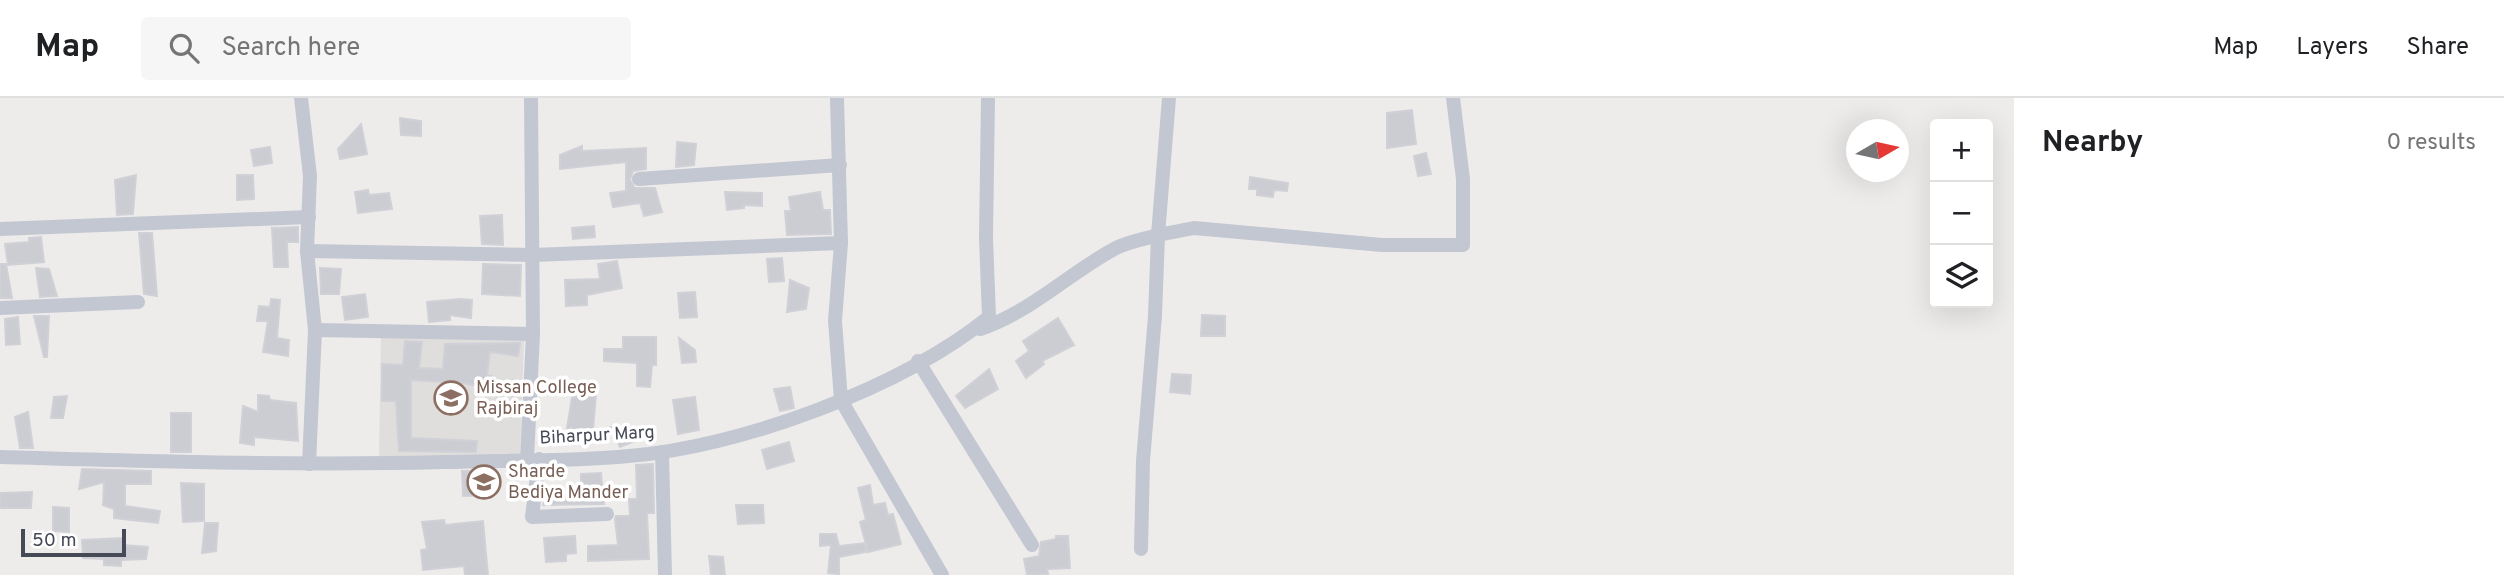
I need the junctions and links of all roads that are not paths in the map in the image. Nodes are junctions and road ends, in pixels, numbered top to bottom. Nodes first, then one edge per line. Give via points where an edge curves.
1 (301, 98) edge
2 (531, 98) edge
3 (837, 98) edge
4 (988, 98) edge
5 (1169, 98) edge
6 (1453, 98) edge
7 (840, 165) junction
8 (639, 179) dead end
9 (309, 217) junction
10 (0, 229) edge
11 (1158, 235) junction
12 (841, 243) junction
13 (307, 251) junction
14 (533, 256) junction
15 (138, 302) dead end
16 (0, 309) edge
17 (315, 330) junction
18 (972, 331) junction
19 (533, 334) junction
20 (918, 361) junction
21 (841, 400) junction
22 (662, 452) junction
23 (0, 457) edge
24 (533, 459) junction
25 (309, 464) junction
26 (607, 514) dead end
27 (1032, 545) dead end
28 (1141, 548) dead end
29 (665, 575) edge
30 (942, 575) edge

1 - 9 street via 310,176
2 - 14 street
3 - 7 street
4 - 18 street, Biharpur Marg via 989,317
5 - 11 street
6 - 11 street via 1463,245 1382,245 1194,229
7 - 8 street
7 - 12 street
9 - 10 street
9 - 13 street
11 - 18 street via 1119,247 1000,322
11 - 28 street
12 - 14 street
12 - 21 street via 835,321
13 - 14 street
13 - 17 street
14 - 19 street
15 - 16 street
17 - 19 street
17 - 25 street
18 - 20 street, Biharpur Marg
19 - 24 street
20 - 21 street, Biharpur Marg
20 - 27 street
21 - 22 street, Biharpur Marg via 772,426
21 - 30 street
22 - 24 street, Biharpur Marg
22 - 29 street
23 - 25 street, Biharpur Marg
24 - 25 street, Biharpur Marg
24 - 26 street via 532,517

